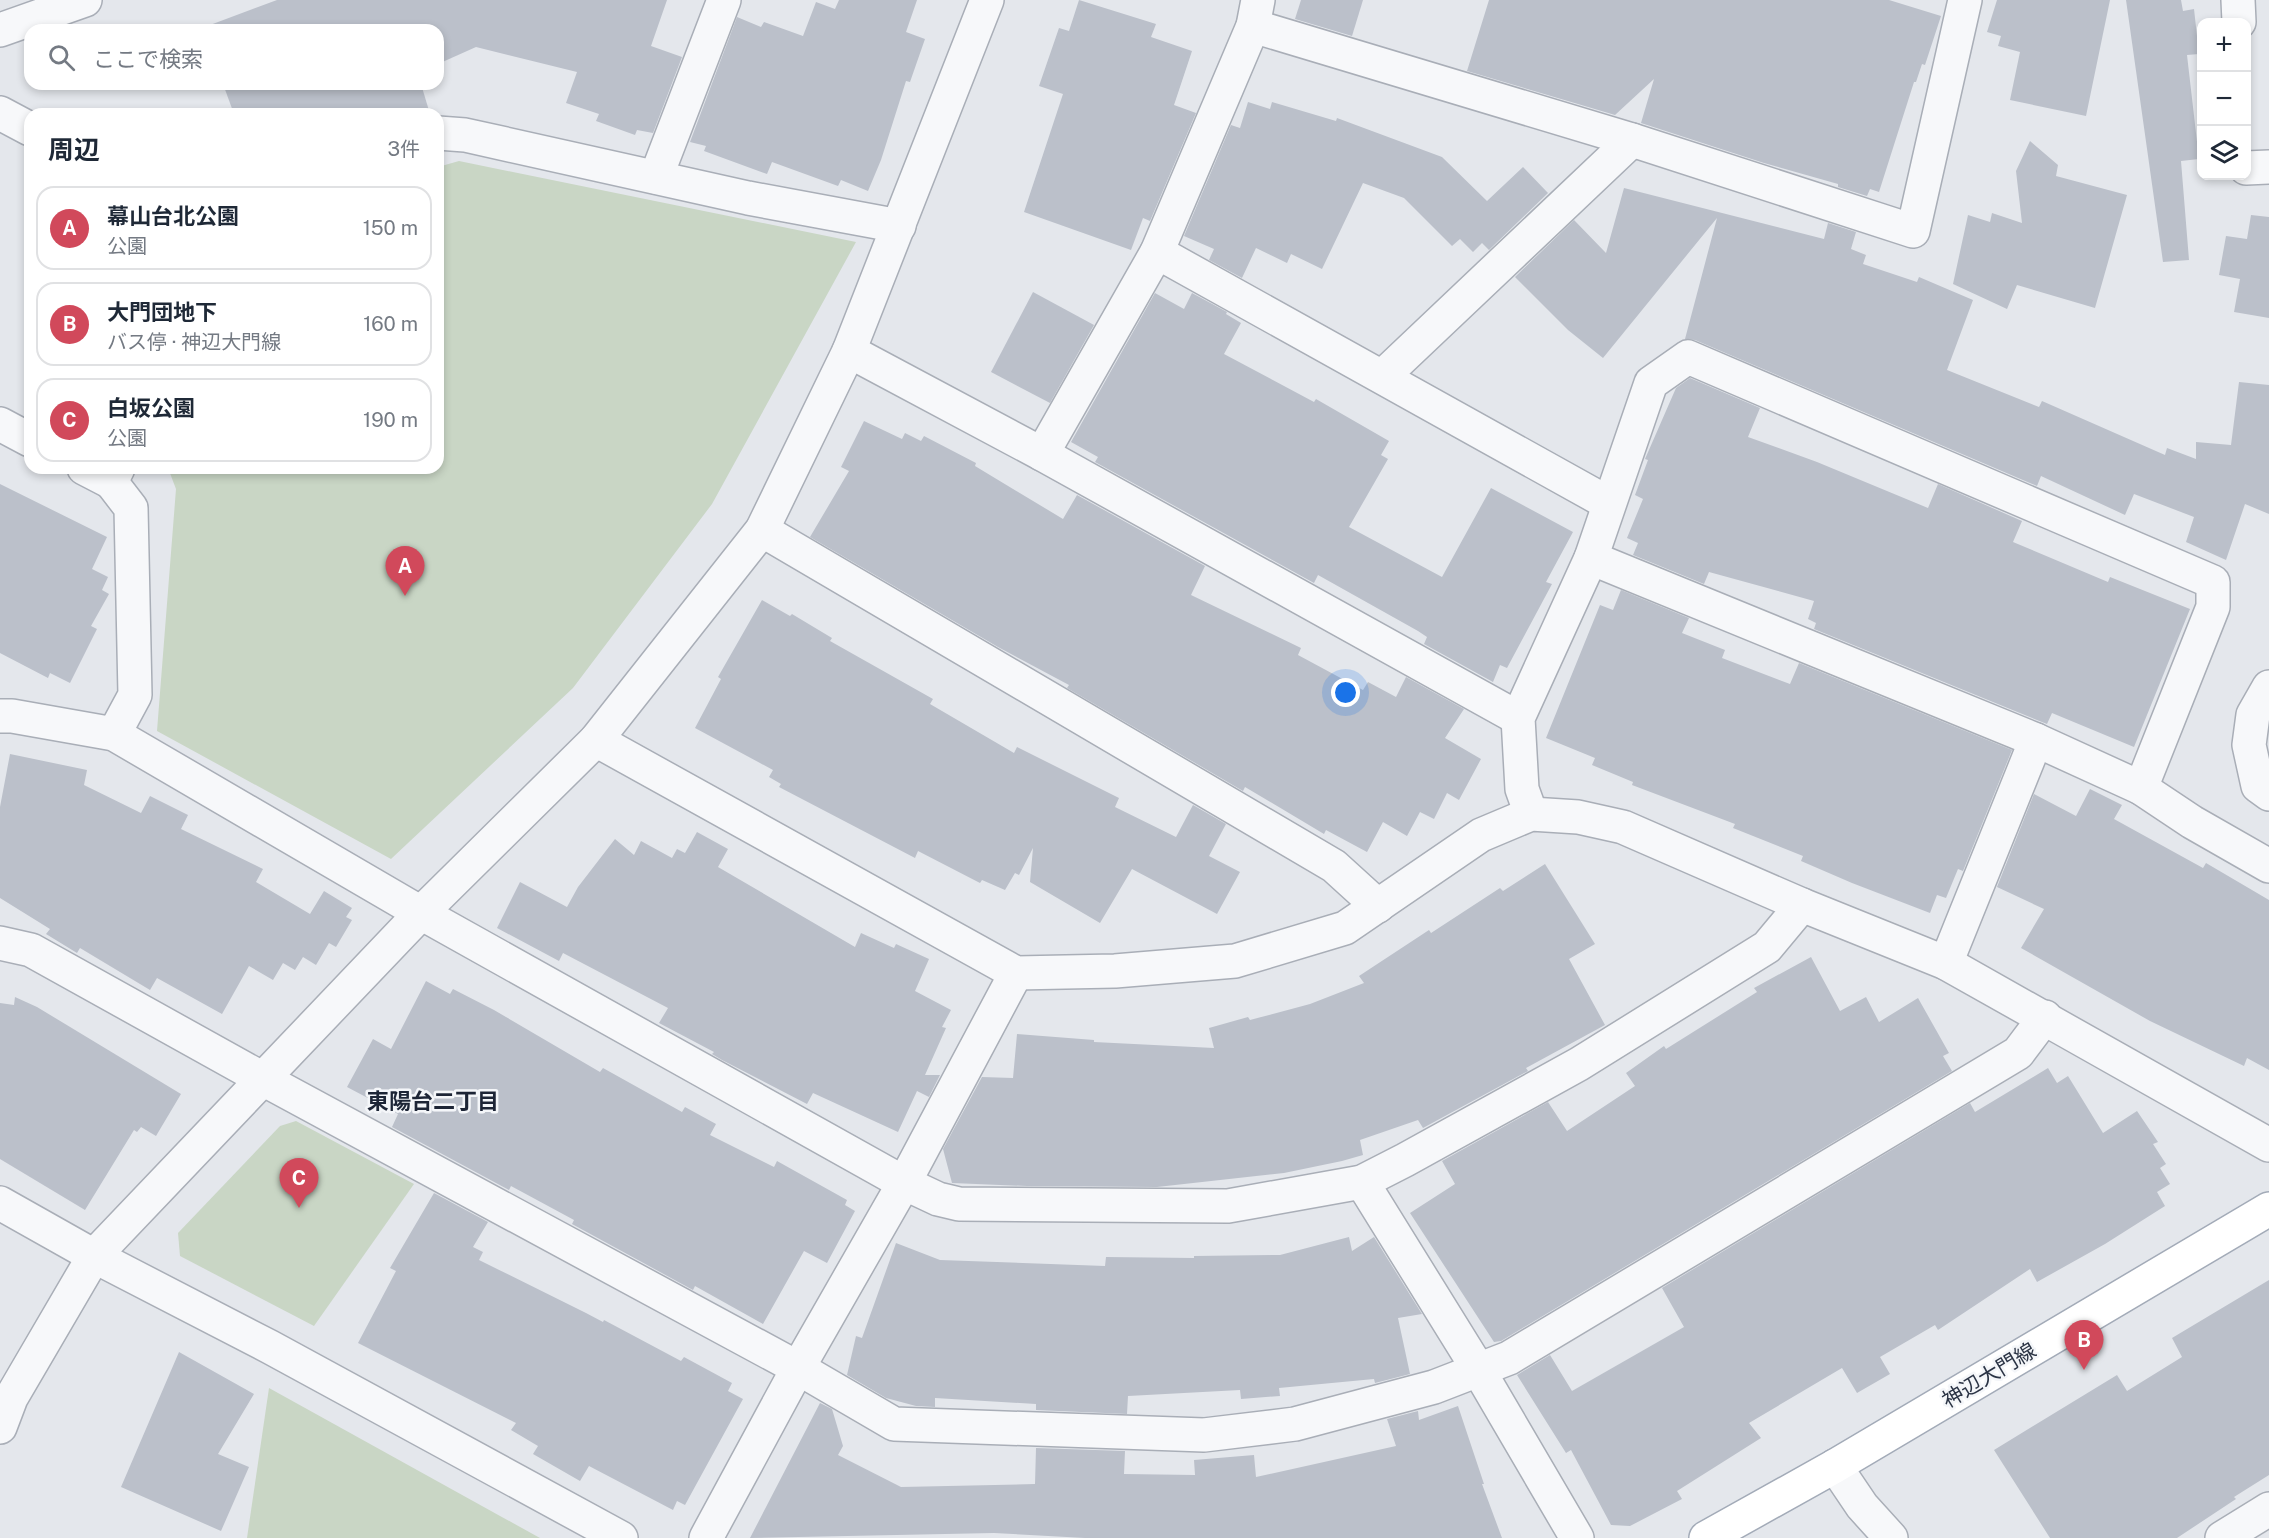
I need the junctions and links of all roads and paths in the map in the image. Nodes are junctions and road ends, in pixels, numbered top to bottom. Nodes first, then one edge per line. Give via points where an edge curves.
1 (85, 0) edge
2 (724, 0) edge
3 (987, 0) edge
4 (1965, 0) edge
5 (2238, 0) edge
6 (1255, 13) edge
7 (2239, 18) edge
8 (0, 30) edge
9 (0, 113) edge
10 (24, 126) edge
11 (444, 133) edge
12 (1632, 140) junction
13 (2269, 167) edge
14 (2251, 168) edge
15 (656, 177) junction
16 (898, 226) junction
17 (1157, 252) junction
18 (849, 351) junction
19 (1383, 376) junction
20 (0, 424) edge
21 (24, 437) edge
22 (1042, 454) junction
23 (106, 474) edge
24 (1608, 502) junction
25 (762, 530) junction
26 (1591, 558) junction
27 (2269, 687) edge
28 (0, 716) edge
29 (1518, 718) junction
30 (114, 734) junction
31 (596, 740) junction
32 (2036, 740) junction
33 (2141, 788) junction
34 (2269, 794) edge
35 (1531, 814) junction
36 (2269, 866) edge
37 (1802, 905) junction
38 (1378, 906) junction
39 (421, 913) junction
40 (0, 943) edge
41 (1946, 963) junction
42 (1016, 973) junction
43 (2045, 1017) junction
44 (263, 1079) junction
45 (2269, 1144) edge
46 (1362, 1182) junction
47 (904, 1183) junction
48 (0, 1203) edge
49 (2269, 1209) edge
50 (94, 1256) junction
51 (798, 1368) junction
52 (1478, 1370) junction
53 (0, 1425) edge
54 (1835, 1466) junction
55 (2269, 1509) edge
56 (621, 1538) edge
57 (706, 1538) edge
58 (1577, 1538) edge
59 (1706, 1538) edge
60 (1891, 1538) edge
61 (2222, 1538) edge

1 - 8 street
2 - 15 street
3 - 16 street
4 - 12 street via 1913,231
5 - 7 street
6 - 12 street
6 - 17 street
9 - 10 street
11 - 15 street
12 - 19 street
13 - 14 street
15 - 16 street
16 - 18 street
17 - 19 street
17 - 22 street
18 - 22 street
18 - 25 street
19 - 24 street
20 - 21 street
22 - 29 street
23 - 30 street via 131,508 135,695
24 - 26 street
24 - 33 street via 1651,383 1688,357 2213,582 2213,607
25 - 31 street
25 - 38 street via 1334,866
26 - 29 street
26 - 32 street
27 - 34 street via 2253,715 2249,745 2258,786
28 - 30 street
29 - 35 street via 1522,789
30 - 39 street
31 - 39 street
31 - 42 street
32 - 33 street
32 - 41 street
33 - 36 street
35 - 37 street via 1578,817 1623,827
35 - 38 street via 1481,835
37 - 41 street
37 - 46 street via 1767,947 1579,1064
38 - 42 street via 1345,928 1235,961
39 - 44 street
39 - 47 street
40 - 44 street via 31,950
41 - 43 street
42 - 47 street
43 - 45 street
43 - 52 street via 2018,1053 1509,1358
44 - 50 street
44 - 51 street
46 - 47 street via 1228,1206 959,1204
46 - 52 street
47 - 51 street
48 - 50 street
49 - 54 main road, 神辺大門線
50 - 53 street via 11,1398
50 - 56 street
51 - 52 street via 894,1424 1204,1435 1295,1424 1434,1387
51 - 57 street
52 - 58 street
54 - 59 main road, 神辺大門線
54 - 60 street via 1862,1506
55 - 61 street

